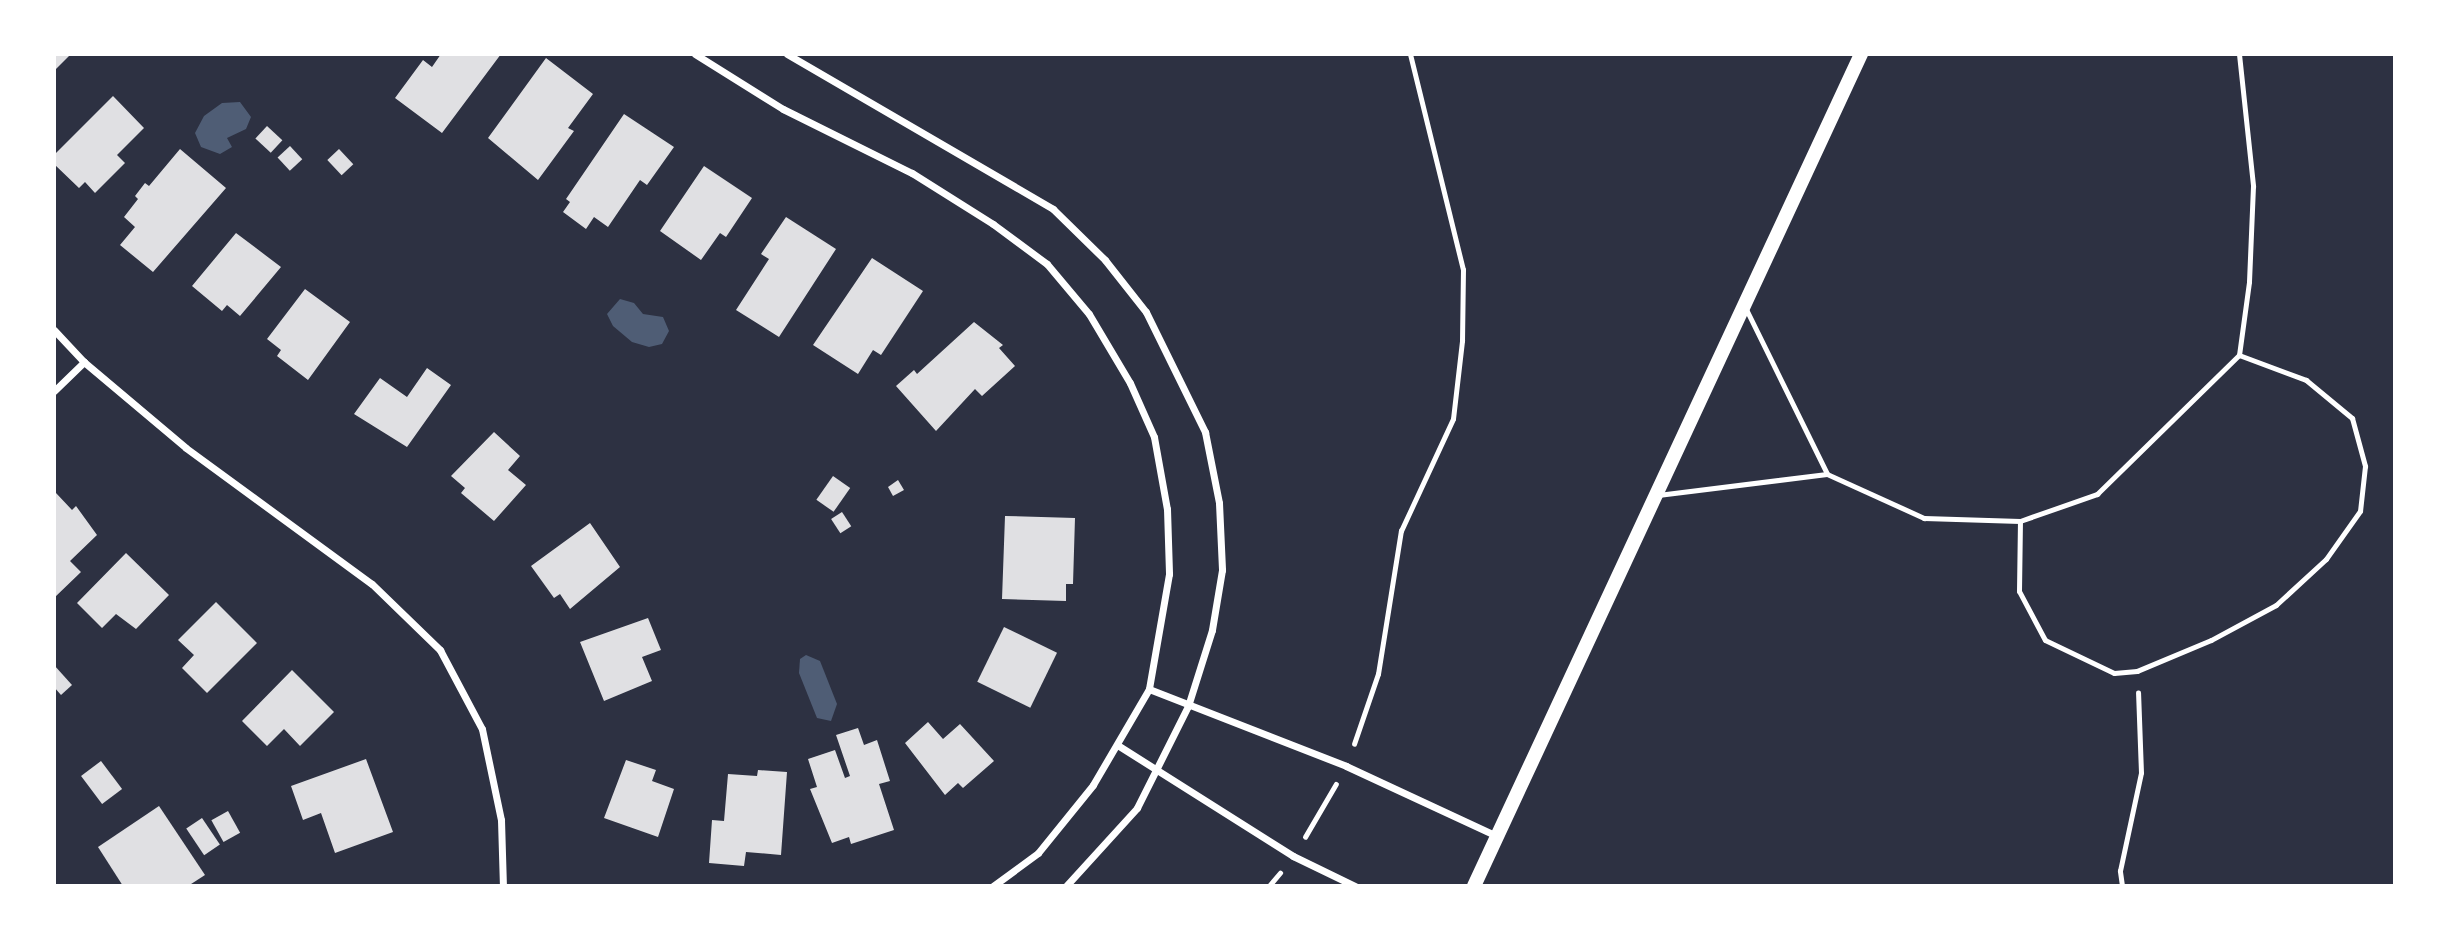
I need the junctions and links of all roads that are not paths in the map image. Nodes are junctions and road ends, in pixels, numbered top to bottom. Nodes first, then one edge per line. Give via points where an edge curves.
1 (787, 54) edge
2 (1861, 54) edge
3 (2238, 54) edge
4 (698, 55) edge
5 (1744, 304) junction
6 (54, 330) edge
7 (2239, 355) junction
8 (84, 362) junction
9 (54, 391) edge
10 (1827, 474) junction
11 (1655, 495) junction
12 (2020, 521) junction
13 (1149, 689) junction
14 (1188, 706) junction
15 (1119, 746) junction
16 (1156, 767) junction
17 (1498, 836) junction
18 (503, 886) edge
19 (993, 886) edge
20 (1066, 886) edge
21 (1355, 886) edge
22 (1474, 886) edge

1 - 14 street via 1054,209 1105,260 1146,312 1205,432 1219,503 1222,570 1212,630
2 - 5 main road
3 - 7 lane via 2253,186 2249,282
4 - 13 street via 783,110 912,173 993,224 1046,264 1089,314 1130,383 1154,437 1167,509 1169,574
5 - 10 lane
5 - 11 main road
6 - 8 street
7 - 12 lane via 2097,494
7 - 12 lane via 2306,380 2352,418 2365,466 2360,511 2326,559 2276,605 2211,640 2137,671 2114,673 2045,640 2019,591
8 - 9 street
8 - 18 street via 186,448 372,584 440,650 482,729 500,820
10 - 11 lane
10 - 12 lane via 1924,518
11 - 17 main road
13 - 14 street
13 - 15 street
14 - 16 street
14 - 17 street via 1346,766
15 - 16 street
15 - 19 street via 1038,853
16 - 20 street via 1137,808
16 - 21 street via 1293,856
17 - 22 main road

